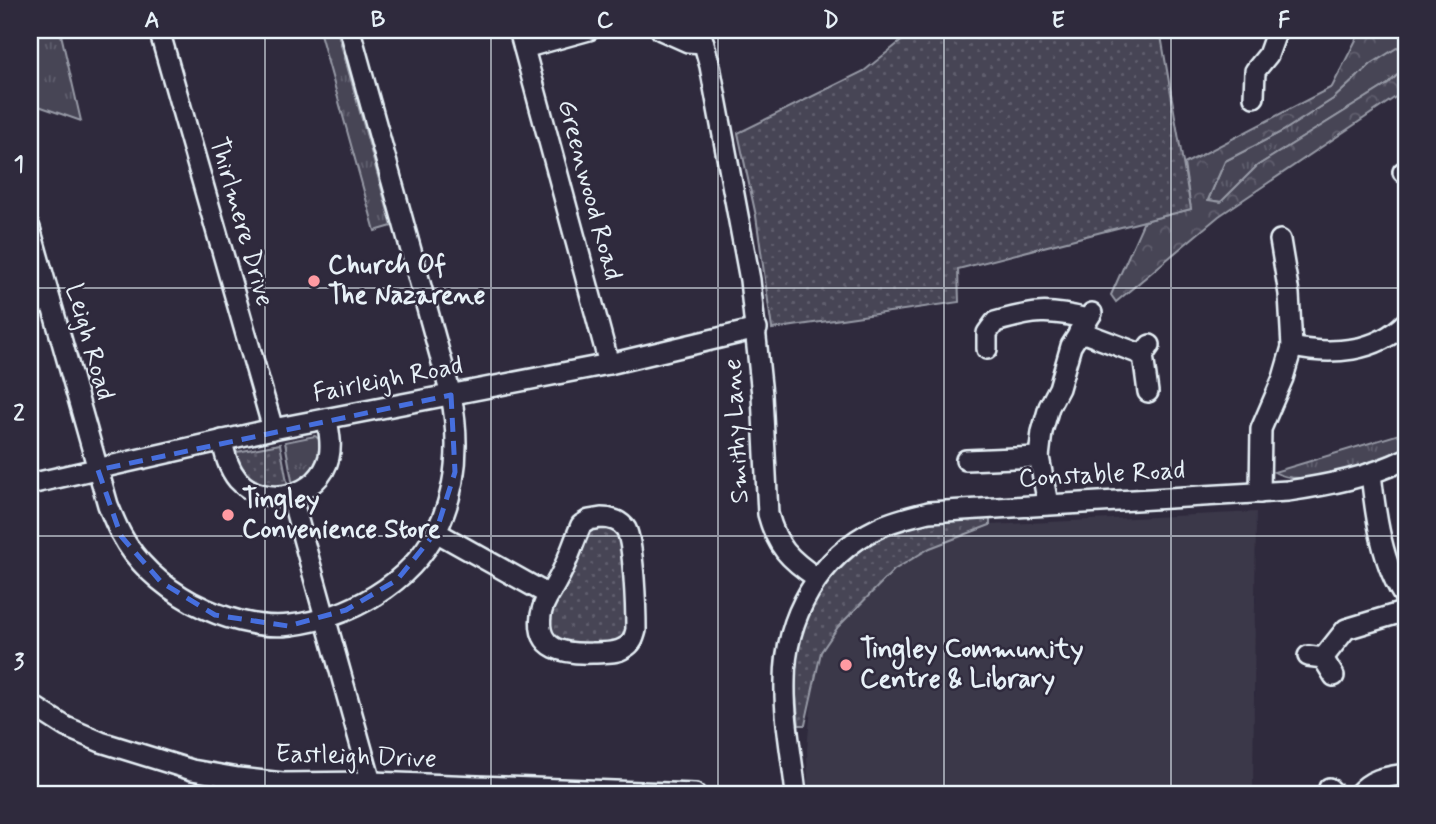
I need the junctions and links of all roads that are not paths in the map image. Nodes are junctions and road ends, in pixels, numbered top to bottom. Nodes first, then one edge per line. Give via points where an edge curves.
1 (159, 30) edge
2 (350, 30) edge
3 (589, 30) edge
4 (662, 30) edge
5 (1277, 30) edge
6 (702, 36) edge
7 (521, 39) edge
8 (1254, 97) dead end
9 (30, 229) edge
10 (1280, 240) dead end
11 (50, 300) junction
12 (30, 305) edge
13 (1086, 321) junction
14 (1406, 322) edge
15 (757, 329) junction
16 (1292, 347) junction
17 (987, 349) dead end
18 (609, 364) junction
19 (1148, 392) dead end
20 (452, 395) junction
21 (327, 419) junction
22 (273, 429) junction
23 (222, 440) junction
24 (1040, 457) junction
25 (1406, 458) edge
26 (966, 460) dead end
27 (98, 470) junction
28 (1371, 473) junction
29 (30, 484) edge
30 (1261, 493) junction
31 (291, 495) junction
32 (1048, 504) junction
33 (436, 532) junction
34 (817, 578) junction
35 (547, 594) junction
36 (1406, 599) edge
37 (1406, 611) edge
38 (326, 619) junction
39 (1334, 677) dead end
40 (30, 704) edge
41 (1406, 774) edge
42 (373, 788) edge
43 (695, 794) edge
44 (796, 794) edge
45 (1358, 794) edge

1 - 22 street, Thirlmere Drive
2 - 20 street
3 - 7 street
4 - 6 street, Smithy Lane via 688,42
5 - 8 street via 1268,55 1250,65
6 - 15 street, Smithy Lane
7 - 18 street, Greenwood Road
9 - 11 street, Leigh Road
10 - 16 street
11 - 12 street
11 - 27 street, Leigh Road
13 - 17 street via 1057,311 995,322 987,333
13 - 19 street via 1147,350
13 - 24 street via 1071,346 1049,407
14 - 16 street via 1376,344 1316,352
15 - 18 street, Fairleigh Road
15 - 34 street, Smithy Lane via 768,514 782,550
16 - 30 street via 1261,429
18 - 20 street, Fairleigh Road
20 - 21 street, Fairleigh Road
20 - 33 street, Leigh Road via 456,472
21 - 22 street, Fairleigh Road
21 - 31 street via 329,458 317,479
22 - 23 street, Fairleigh Road
23 - 27 street, Fairleigh Road
23 - 31 street via 231,471 251,491
24 - 26 street
24 - 32 street
25 - 28 street, Constable Road
27 - 29 street, Fairleigh Road
27 - 38 street, Leigh Road via 121,536 154,575 177,593 215,615 249,623 288,626
28 - 30 street, Constable Road via 1323,486
28 - 36 street via 1376,520
30 - 32 street, Constable Road
31 - 38 street
32 - 34 street, Constable Road via 902,518 854,542
33 - 35 street
33 - 38 street, Leigh Road via 397,580 376,596
34 - 44 street via 799,611 787,653 785,705
35 - 35 street via 541,616 543,635 552,646 562,652 626,648 633,640 636,619 629,539 620,522 601,517 581,525 557,582
37 - 39 street via 1346,629 1316,657
38 - 42 street
40 - 42 street, Eastleigh Drive via 101,742 192,770 283,783
41 - 45 street via 1379,778
42 - 43 street, Eastleigh Drive

